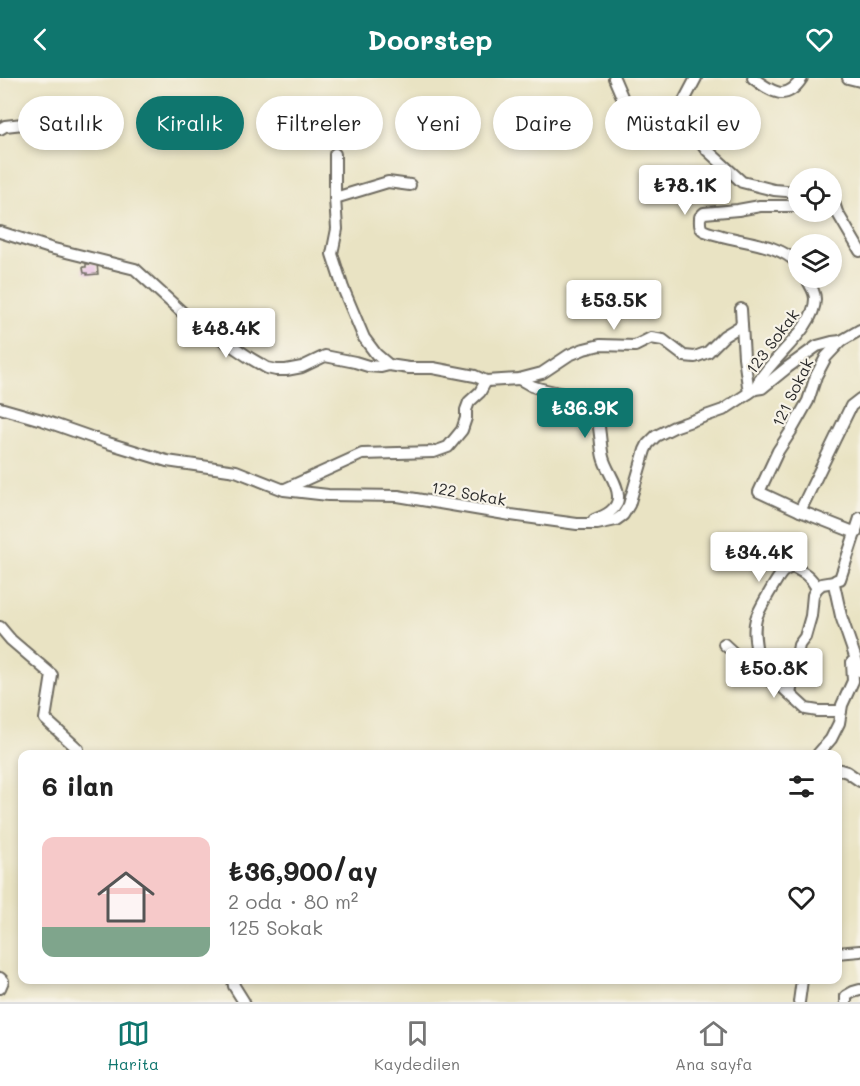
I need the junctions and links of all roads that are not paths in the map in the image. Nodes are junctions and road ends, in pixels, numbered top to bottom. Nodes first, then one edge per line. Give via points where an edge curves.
1 (614, 78) edge
2 (696, 78) edge
3 (753, 78) edge
4 (802, 78) edge
5 (848, 78) edge
6 (860, 81) edge
7 (622, 96) edge
8 (686, 96) edge
9 (18, 125) edge
10 (0, 129) edge
11 (707, 150) edge
12 (335, 154) dead end
13 (410, 185) dead end
14 (788, 191) edge
15 (335, 198) junction
16 (788, 206) edge
17 (841, 222) edge
18 (0, 232) edge
19 (860, 251) edge
20 (788, 256) edge
21 (812, 288) edge
22 (741, 309) dead end
23 (742, 325) junction
24 (860, 330) edge
25 (841, 341) junction
26 (389, 365) junction
27 (519, 379) junction
28 (486, 381) junction
29 (752, 391) junction
30 (860, 399) edge
31 (0, 408) edge
32 (284, 490) junction
33 (800, 511) junction
34 (860, 518) edge
35 (578, 525) junction
36 (856, 533) junction
37 (834, 582) junction
38 (817, 588) junction
39 (0, 627) edge
40 (849, 640) junction
41 (724, 644) dead end
42 (860, 671) edge
43 (759, 675) junction
44 (790, 694) junction
45 (841, 711) junction
46 (78, 750) edge
47 (821, 750) edge
48 (842, 770) edge
49 (860, 781) edge
50 (860, 951) edge
51 (842, 953) edge
52 (0, 978) edge
53 (234, 984) edge
54 (801, 984) edge
55 (0, 988) edge
56 (860, 990) edge
57 (244, 1002) edge
58 (799, 1002) edge
59 (846, 1002) edge

1 - 7 street
2 - 8 street
3 - 4 street via 784,93 790,92
5 - 6 street
9 - 10 street
11 - 14 street via 742,182
12 - 15 street
13 - 15 street via 388,182
15 - 26 street via 337,228 332,254 339,277 364,338
16 - 20 street via 760,206 699,217 704,231
17 - 19 street
18 - 26 street via 135,269 183,313 267,368 302,367 325,356 368,366
21 - 29 street, 123 Sokak via 815,300 805,326
22 - 23 street
23 - 27 street via 708,352 695,357 684,356 663,340 651,338 635,346 600,345 584,349 542,373
23 - 29 street
24 - 25 street, 122 Sokak
25 - 29 street, 122 Sokak via 817,346 762,388
25 - 33 street, 121 Sokak via 826,357 808,401 759,492
26 - 28 street via 433,368
27 - 28 street
27 - 35 street via 575,398 597,414 603,458 619,497 610,513
28 - 32 street via 469,402 462,430 448,447 434,452 362,454
29 - 35 street, 122 Sokak via 723,410 656,436 645,450 623,515 616,520
30 - 33 street via 851,406
31 - 32 street, 122 Sokak via 167,461 236,471
32 - 35 street, 122 Sokak via 398,496
33 - 36 street
34 - 36 street
36 - 37 street via 840,579
37 - 38 street
37 - 40 street
38 - 43 street via 804,572 792,567 773,586 756,620
38 - 44 street via 808,629 797,654
39 - 46 street via 52,675 45,719
40 - 42 street
40 - 45 street via 853,681
41 - 43 street
43 - 44 street
44 - 45 street via 807,709
45 - 47 street via 831,739
48 - 49 street
50 - 51 street
52 - 55 street
53 - 57 street
54 - 58 street
56 - 59 street via 846,996

